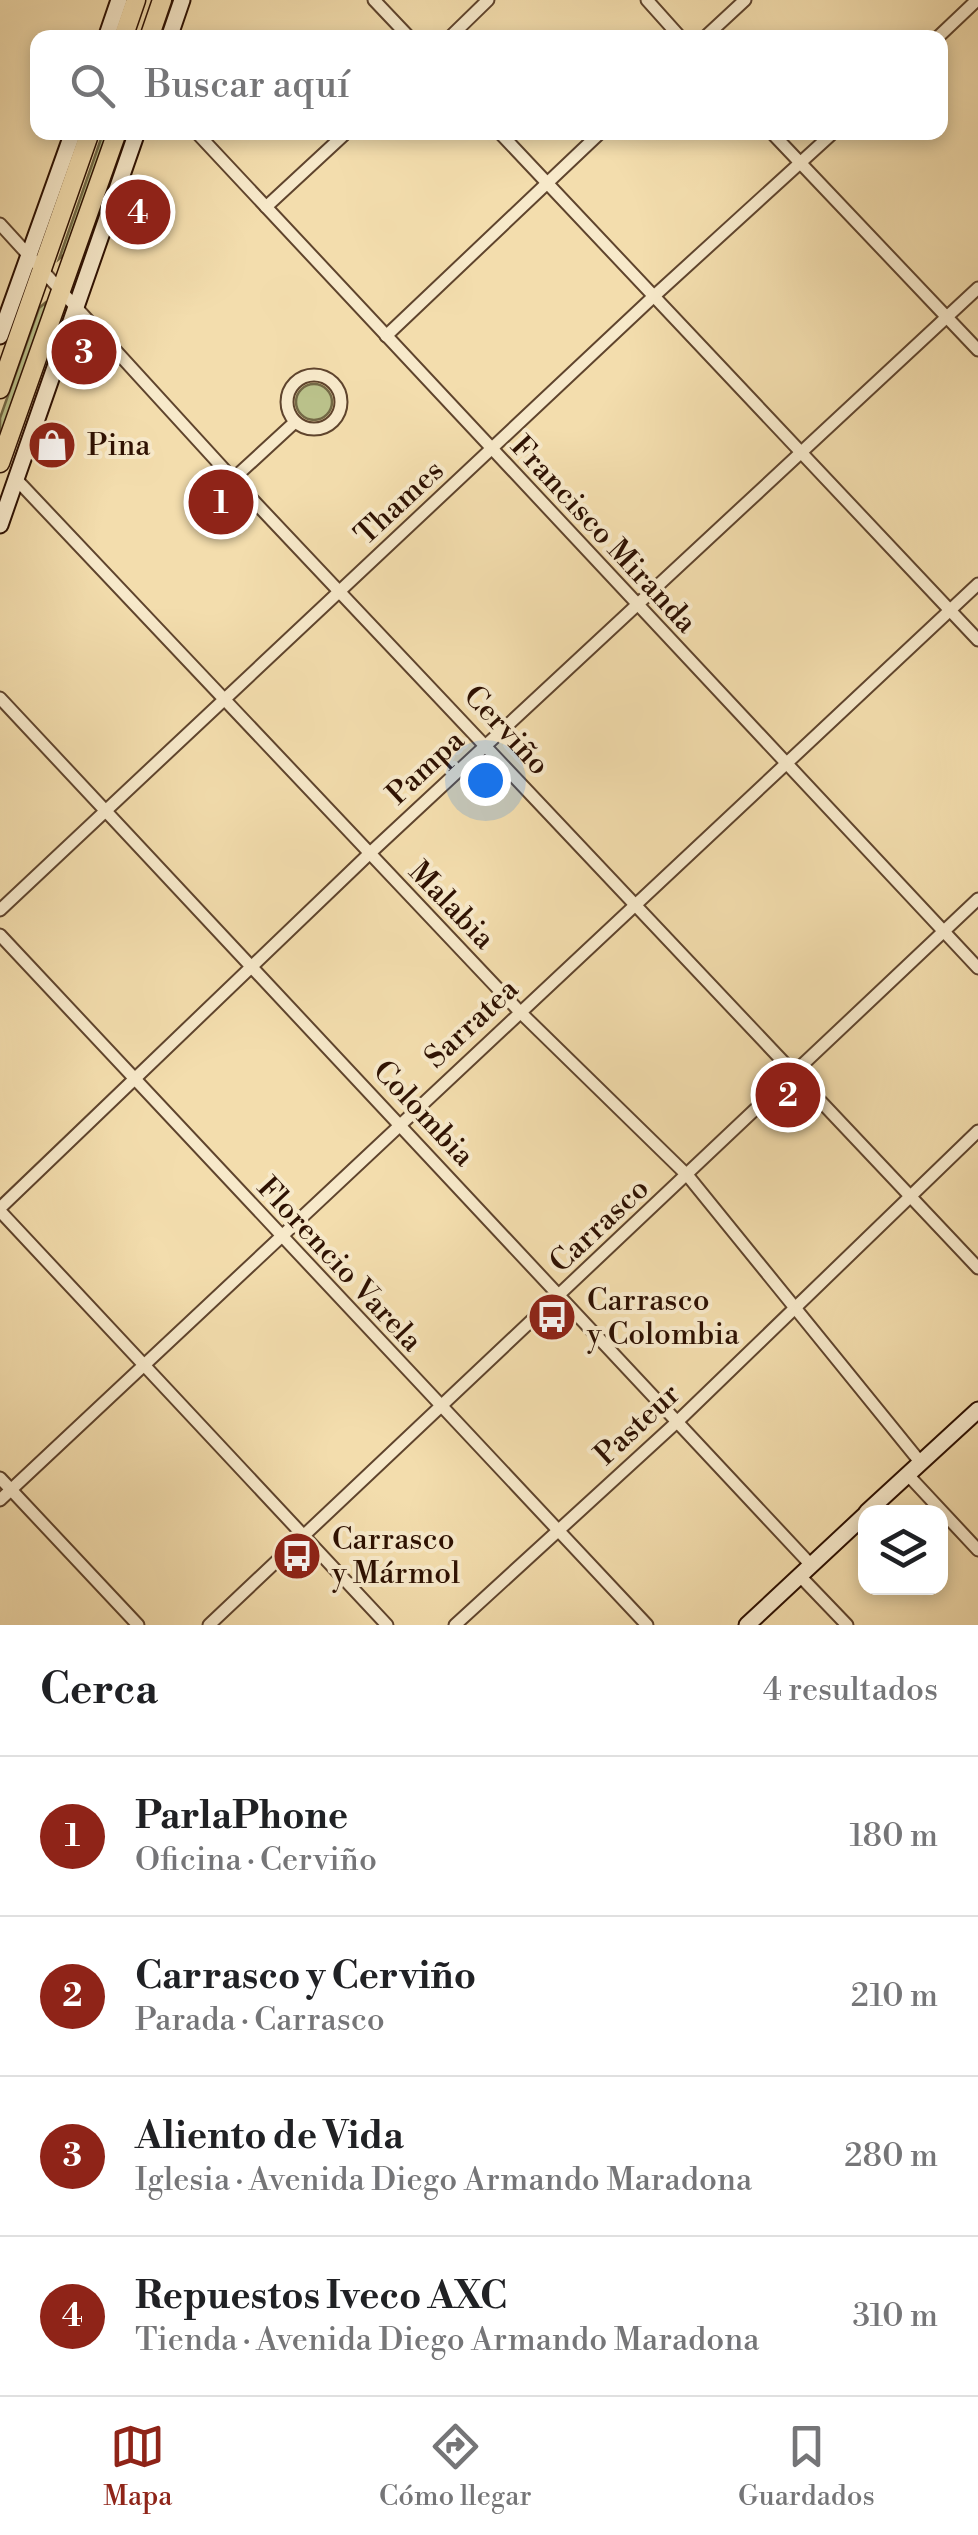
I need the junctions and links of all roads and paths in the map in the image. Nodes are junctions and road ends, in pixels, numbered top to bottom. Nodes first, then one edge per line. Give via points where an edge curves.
1 (119, 0) edge
2 (136, 0) edge
3 (162, 0) edge
4 (182, 0) edge
5 (374, 0) edge
6 (488, 0) edge
7 (646, 0) edge
8 (745, 0) edge
9 (978, 0) edge
10 (109, 30) edge
11 (126, 30) edge
12 (152, 30) edge
13 (173, 30) edge
14 (402, 30) edge
15 (456, 30) edge
16 (674, 30) edge
17 (713, 30) edge
18 (946, 30) edge
19 (72, 140) edge
20 (73, 140) edge
21 (87, 140) edge
22 (113, 140) edge
23 (133, 140) edge
24 (203, 140) edge
25 (338, 140) edge
26 (506, 140) edge
27 (592, 140) edge
28 (778, 140) edge
29 (826, 140) edge
30 (801, 164) junction
31 (546, 183) junction
32 (266, 207) junction
33 (0, 224) edge
34 (29, 255) junction
35 (41, 270) junction
36 (978, 288) edge
37 (61, 293) junction
38 (653, 297) junction
39 (76, 307) junction
40 (946, 316) junction
41 (20, 331) junction
42 (0, 336) edge
43 (386, 336) junction
44 (978, 350) edge
45 (0, 358) edge
46 (0, 389) edge
47 (296, 422) junction
48 (491, 450) junction
49 (800, 452) junction
50 (0, 463) edge
51 (233, 478) junction
52 (16, 479) junction
53 (0, 526) edge
54 (978, 584) edge
55 (342, 590) junction
56 (636, 605) junction
57 (950, 610) junction
58 (978, 640) edge
59 (0, 698) edge
60 (223, 700) junction
61 (486, 744) junction
62 (786, 764) junction
63 (103, 812) junction
64 (369, 854) junction
65 (978, 899) edge
66 (636, 905) junction
67 (0, 910) edge
68 (944, 931) junction
69 (0, 935) edge
70 (978, 968) edge
71 (252, 970) junction
72 (520, 1012) junction
73 (796, 1075) junction
74 (135, 1081) junction
75 (400, 1124) junction
76 (978, 1131) edge
77 (688, 1176) junction
78 (910, 1197) junction
79 (0, 1210) edge
80 (281, 1239) junction
81 (978, 1268) edge
82 (561, 1296) junction
83 (794, 1309) junction
84 (146, 1365) junction
85 (442, 1408) junction
86 (978, 1410) edge
87 (678, 1421) junction
88 (921, 1463) junction
89 (908, 1475) junction
90 (0, 1478) edge
91 (11, 1489) junction
92 (0, 1500) edge
93 (875, 1505) edge
94 (858, 1520) edge
95 (559, 1530) junction
96 (304, 1537) junction
97 (978, 1550) edge
98 (805, 1570) junction
99 (138, 1625) edge
100 (208, 1625) edge
101 (387, 1625) edge
102 (455, 1625) edge
103 (647, 1625) edge
104 (747, 1625) edge
105 (847, 1625) edge

1 - 10 street
2 - 11 main road
3 - 12 main road
4 - 13 street
5 - 14 street
6 - 15 street
7 - 16 street
8 - 17 street
9 - 18 street
19 - 34 street
20 - 35 main road
21 - 35 main road
22 - 37 main road
23 - 39 street
24 - 32 street, Francisco Miranda
25 - 32 street
26 - 31 street
27 - 31 street
28 - 30 street
29 - 30 street, Thames
30 - 38 street, Thames
30 - 40 street
31 - 38 street
31 - 43 street
32 - 43 street, Francisco Miranda
33 - 34 street, Cerviño
34 - 35 street, Cerviño
34 - 42 street
35 - 37 street, Cerviño
35 - 41 main road
36 - 40 street, Pampa
37 - 39 street, Cerviño
37 - 50 main road
38 - 48 street, Thames
38 - 49 street
39 - 51 street, Cerviño
39 - 52 street
40 - 44 street
40 - 49 street, Pampa
41 - 45 main road
41 - 46 main road
43 - 48 street, Francisco Miranda
47 - 47 street via 313,430 331,424 341,408 333,382 309,374 294,383 287,408
47 - 51 street
48 - 55 street, Thames
48 - 56 street, Francisco Miranda
49 - 56 street, Pampa
49 - 57 street
51 - 55 street, Cerviño
52 - 53 street
52 - 60 street, Malabia
54 - 57 street, Sarratea
55 - 60 street, Thames
55 - 61 street, Cerviño
56 - 61 street, Pampa
56 - 62 street, Francisco Miranda
57 - 58 street
57 - 62 street, Sarratea
59 - 63 street, Colombia
60 - 63 street, Thames
60 - 64 street, Malabia
61 - 64 street, Pampa
61 - 66 street, Cerviño
62 - 66 street, Sarratea
62 - 68 street, Francisco Miranda
63 - 67 street, Thames
63 - 71 street, Colombia
64 - 71 street, Pampa
64 - 72 street, Malabia
65 - 68 street, Carrasco
66 - 72 street, Sarratea
66 - 73 street, Cerviño
68 - 70 street, Francisco Miranda
68 - 73 street, Carrasco
69 - 74 street, Florencio Varela
71 - 74 street, Pampa
71 - 75 street, Colombia
72 - 75 street, Sarratea
72 - 77 street, Malabia
73 - 77 street, Carrasco
73 - 78 street, Cerviño
74 - 79 street, Pampa
74 - 80 street, Florencio Varela
75 - 80 street, Sarratea
75 - 82 street, Colombia
76 - 78 street, Pasteur
77 - 82 street, Carrasco
77 - 83 street, Malabia
78 - 81 street, Cerviño
78 - 83 street, Pasteur
79 - 84 street
80 - 84 street, Sarratea
80 - 85 street, Florencio Varela
82 - 85 street, Carrasco
82 - 87 street, Colombia
83 - 87 street, Pasteur
83 - 88 street, Malabia
84 - 91 street, Sarratea
84 - 96 street
85 - 95 street, Florencio Varela
85 - 96 street, Carrasco
86 - 88 street
87 - 95 street, Pasteur
87 - 98 street, Colombia
88 - 89 street
89 - 93 street
89 - 97 street
90 - 91 street
91 - 92 street, Sarratea
91 - 99 street
94 - 98 street
95 - 102 street, Pasteur
95 - 103 street, Florencio Varela
96 - 100 street, Carrasco
96 - 101 street
98 - 104 street
98 - 105 street, Colombia

